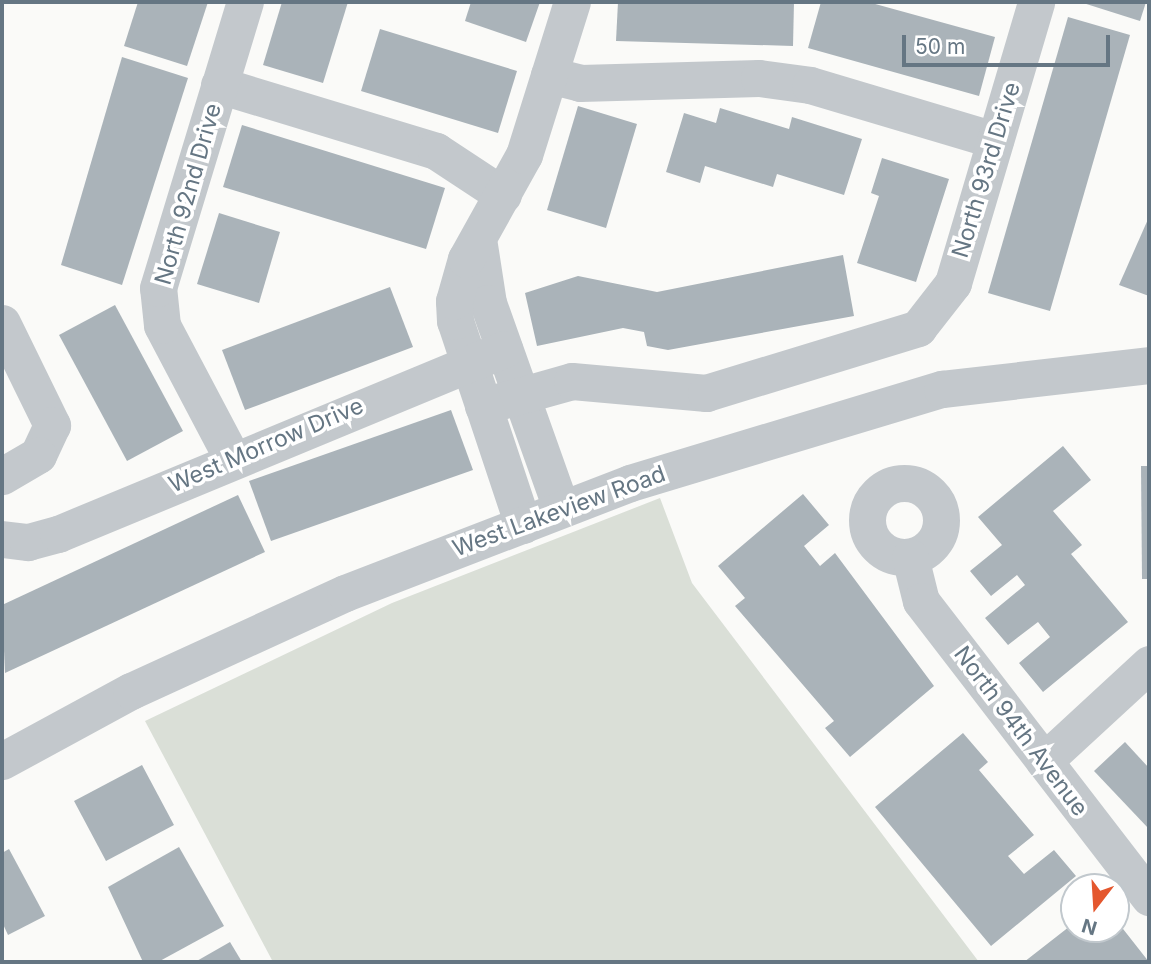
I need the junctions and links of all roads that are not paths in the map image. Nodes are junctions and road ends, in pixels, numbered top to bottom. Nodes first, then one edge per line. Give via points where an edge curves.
1 (244, 2) edge
2 (572, 2) edge
3 (1036, 2) edge
4 (549, 75) junction
5 (219, 85) junction
6 (995, 140) junction
7 (503, 195) junction
8 (479, 245) junction
9 (2, 323) edge
10 (504, 349) junction
11 (469, 361) junction
12 (1149, 365) edge
13 (520, 393) junction
14 (483, 406) junction
15 (232, 458) junction
16 (2, 476) edge
17 (561, 508) junction
18 (523, 525) junction
19 (15, 540) edge
20 (910, 557) dead end
21 (2, 567) edge
22 (1149, 664) edge
23 (10, 750) edge
24 (1044, 761) junction
25 (1149, 897) edge

1 - 5 street, North 92nd Drive
2 - 4 street
3 - 6 street, North 93rd Drive
4 - 6 street via 580,83 758,78 810,85
4 - 7 street via 524,155
5 - 7 street via 436,151
5 - 15 street, North 92nd Drive via 158,288 162,325
6 - 13 street, North 93rd Drive via 953,283 918,328 706,393 600,380
7 - 8 street
8 - 10 street via 488,303
8 - 11 street via 457,278 454,301
9 - 16 street via 52,425 38,455
10 - 11 street, West Morrow Drive
10 - 13 street
11 - 14 street
11 - 15 street, West Morrow Drive
12 - 17 street, West Lakeview Road via 942,388 715,454
13 - 14 street
13 - 17 street
14 - 18 street
15 - 19 street, West Morrow Drive
17 - 18 street, West Lakeview Road
18 - 23 street, West Lakeview Road via 345,593
19 - 21 street, West Morrow Drive
20 - 24 street, North 94th Avenue via 922,601
22 - 24 street
24 - 25 street, North 94th Avenue

